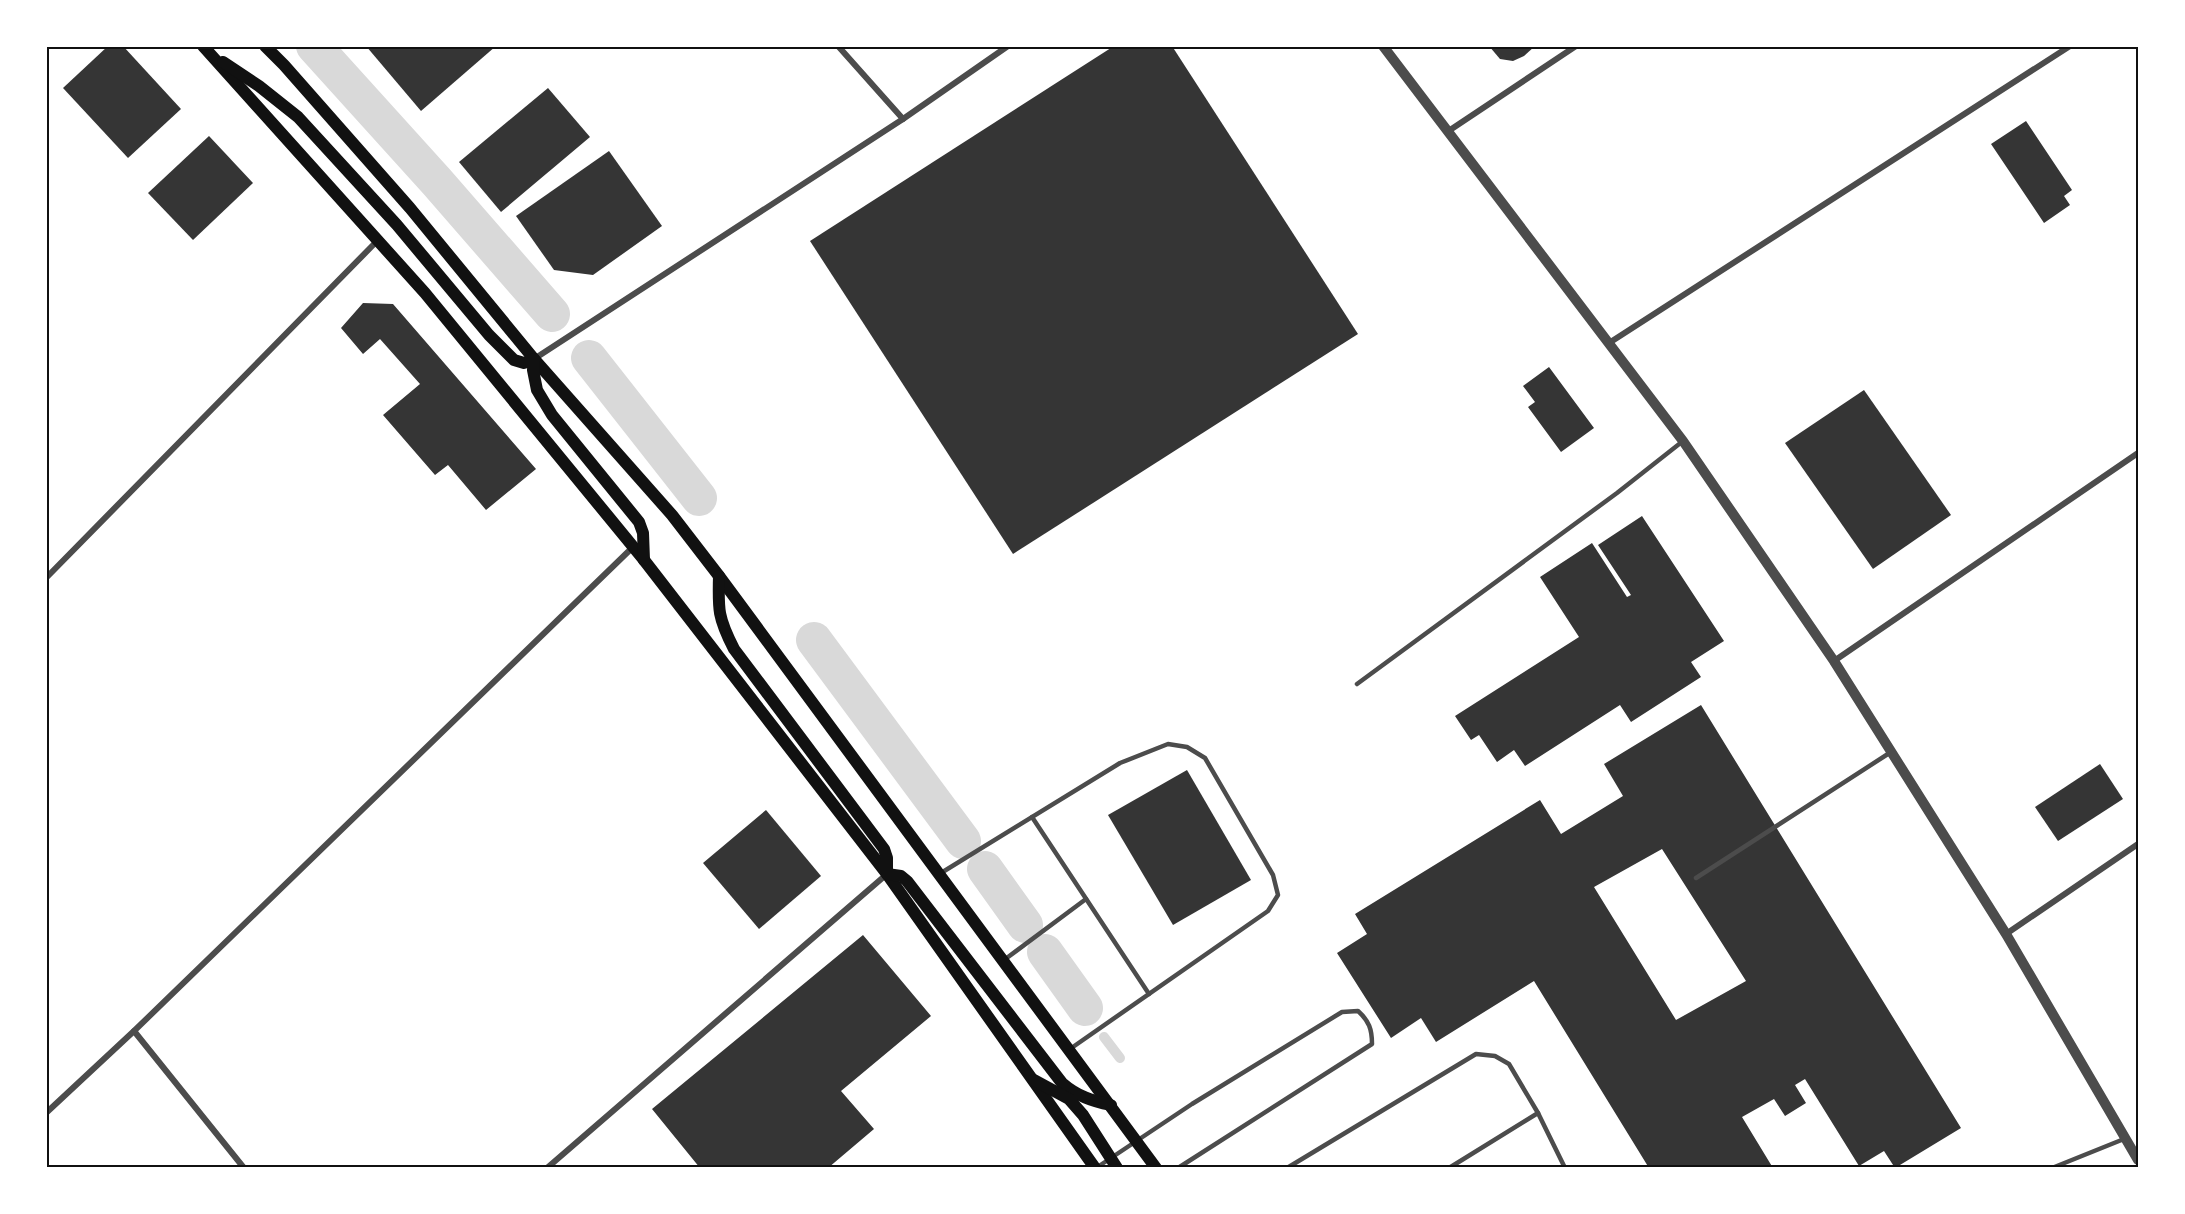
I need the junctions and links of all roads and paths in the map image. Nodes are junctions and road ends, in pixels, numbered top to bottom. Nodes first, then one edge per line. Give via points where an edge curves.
1 (265, 46) edge
2 (838, 46) edge
3 (1008, 46) edge
4 (1383, 46) edge
5 (1576, 46) edge
6 (2070, 46) edge
7 (206, 50) edge
8 (903, 119) junction
9 (1447, 132) junction
10 (378, 240) junction
11 (1609, 343) junction
12 (534, 359) junction
13 (1683, 441) junction
14 (2139, 453) edge
15 (633, 546) junction
16 (644, 560) junction
17 (719, 576) junction
18 (46, 579) edge
19 (1834, 661) junction
20 (1356, 684) dead end
21 (1891, 752) junction
22 (1032, 817) junction
23 (2139, 844) edge
24 (887, 874) junction
25 (940, 874) junction
26 (1696, 878) dead end
27 (1086, 899) junction
28 (2006, 934) junction
29 (1004, 960) junction
30 (1149, 994) junction
31 (134, 1031) junction
32 (1070, 1049) junction
33 (1033, 1080) junction
34 (1112, 1105) junction
35 (46, 1113) edge
36 (1538, 1113) junction
37 (2127, 1138) junction
38 (1137, 1142) junction
39 (2139, 1160) edge
40 (1114, 1163) edge
41 (244, 1167) edge
42 (548, 1167) edge
43 (1096, 1167) edge
44 (1156, 1167) edge
45 (1178, 1167) edge
46 (1287, 1167) edge
47 (1449, 1167) edge
48 (1565, 1167) edge
49 (2052, 1167) edge

1 - 12 main road via 410,208
2 - 8 street
3 - 8 street
4 - 9 street
5 - 9 street
6 - 11 street
7 - 10 main road
7 - 12 main road via 298,117 514,360 524,363
8 - 12 street
9 - 11 street
10 - 15 main road
10 - 18 street
11 - 13 street
12 - 16 main road via 532,370 537,390 552,415 639,522
12 - 17 main road via 672,515
13 - 19 street
13 - 20 lane
14 - 19 street
15 - 16 main road
15 - 31 street
16 - 24 main road
17 - 24 main road via 718,609 734,649 884,849
17 - 25 main road
19 - 21 street
21 - 26 lane
21 - 28 street
22 - 25 lane
22 - 27 lane
22 - 30 lane via 1120,763 1168,744 1187,747 1205,758 1273,875 1278,896 1268,911
23 - 28 street
24 - 33 main road
24 - 34 main road via 907,880 1062,1083 1090,1100
24 - 42 street
25 - 29 main road
27 - 29 lane
27 - 30 lane
28 - 37 street
29 - 32 main road
30 - 32 lane
31 - 35 street
31 - 41 street
32 - 34 main road
33 - 40 main road via 1069,1099
33 - 43 main road
34 - 38 main road
36 - 46 lane via 1509,1064 1495,1056 1476,1054
36 - 47 lane
36 - 48 lane
37 - 39 street
37 - 49 lane
38 - 40 lane
38 - 44 main road
38 - 45 lane via 1342,1012 1358,1011 1368,1020 1372,1044
40 - 43 lane

